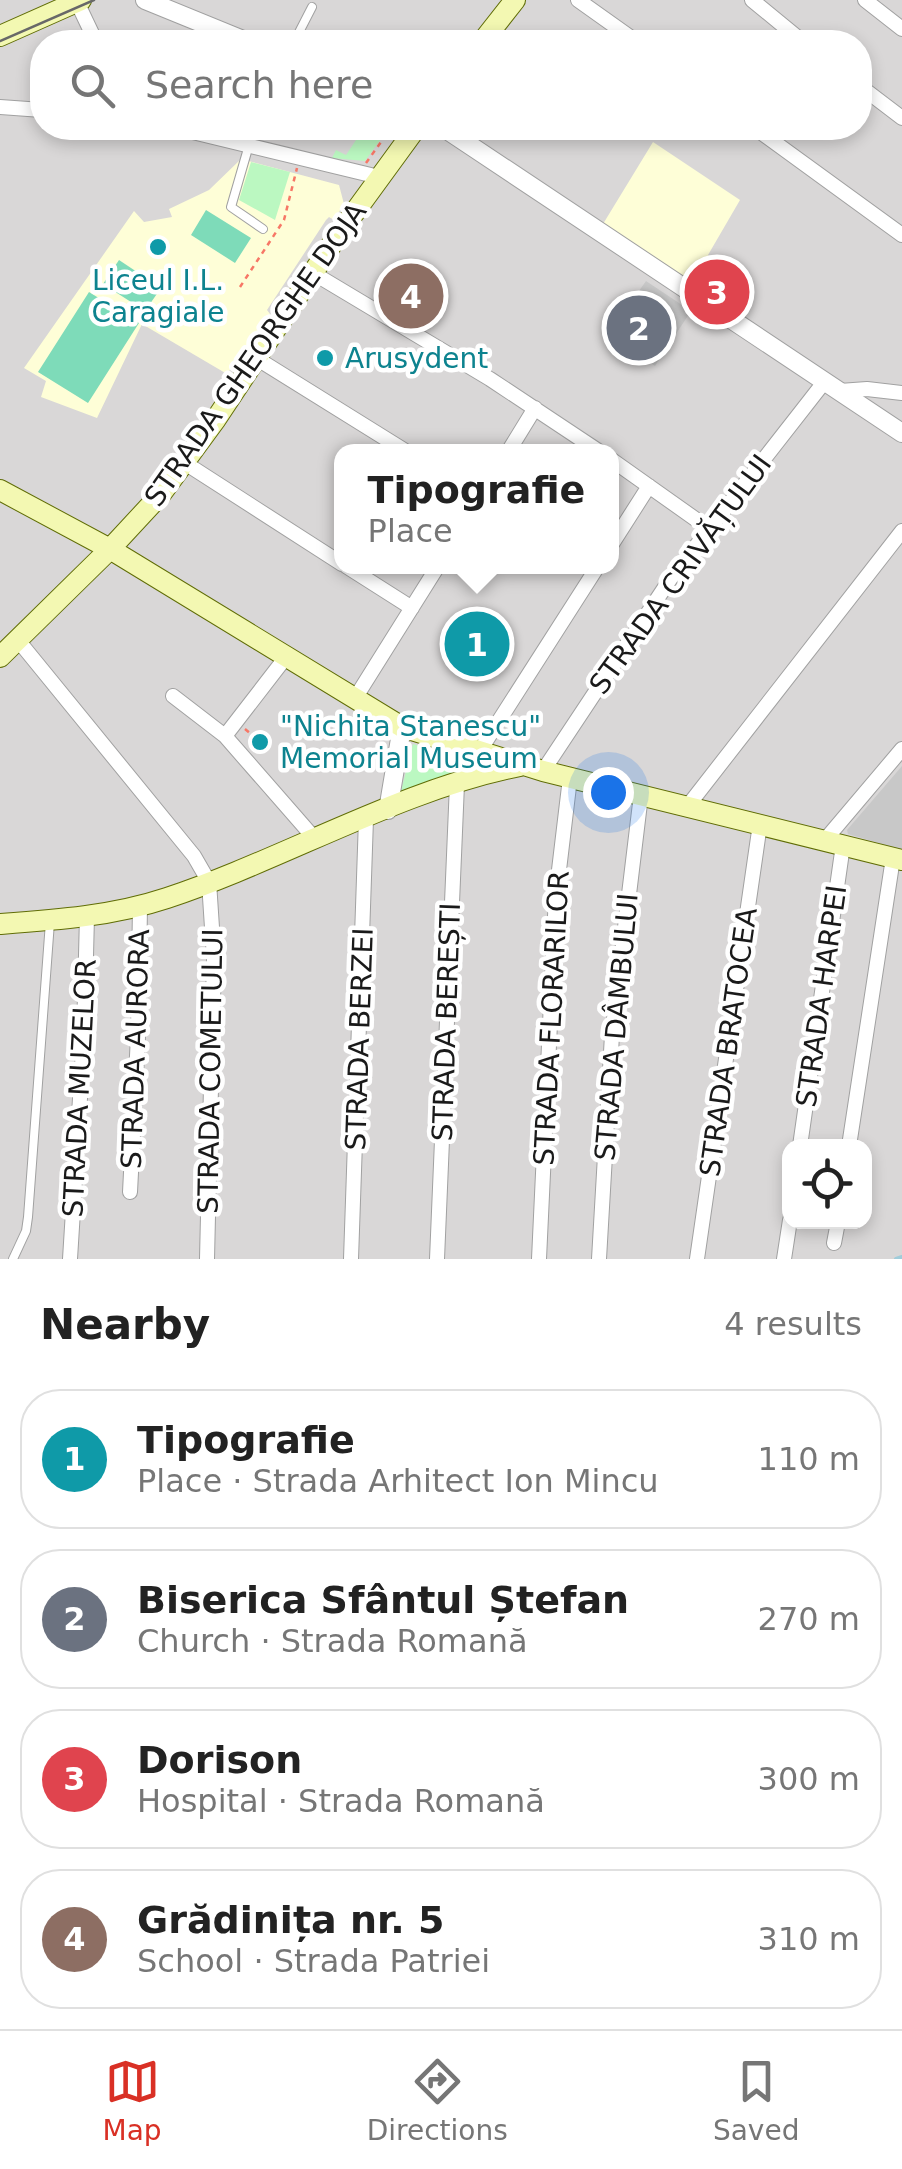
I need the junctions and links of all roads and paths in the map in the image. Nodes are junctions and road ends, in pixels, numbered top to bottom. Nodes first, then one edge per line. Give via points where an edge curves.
1 (144, 0) edge
2 (515, 0) edge
3 (578, 0) edge
4 (752, 0) edge
5 (865, 0) edge
6 (79, 1) edge
7 (312, 6) dead end
8 (902, 29) edge
9 (91, 30) edge
10 (218, 30) edge
11 (300, 30) edge
12 (491, 30) edge
13 (621, 30) edge
14 (788, 30) edge
15 (0, 36) edge
16 (872, 95) edge
17 (0, 107) edge
18 (30, 109) edge
19 (902, 118) edge
20 (228, 140) edge
21 (383, 140) edge
22 (407, 140) edge
23 (462, 140) edge
24 (772, 140) edge
25 (250, 145) junction
26 (300, 157) junction
27 (348, 169) junction
28 (379, 177) junction
29 (264, 229) dead end
30 (902, 234) edge
31 (313, 272) junction
32 (673, 280) junction
33 (240, 287) dead end
34 (652, 310) dead end
35 (256, 358) junction
36 (832, 386) junction
37 (902, 393) edge
38 (535, 408) junction
39 (902, 433) edge
40 (394, 444) edge
41 (513, 444) edge
42 (588, 444) edge
43 (185, 464) junction
44 (619, 465) edge
45 (649, 486) junction
46 (0, 490) edge
47 (708, 528) junction
48 (902, 532) edge
49 (619, 533) edge
50 (110, 549) junction
51 (334, 559) edge
52 (358, 574) edge
53 (433, 574) edge
54 (593, 574) edge
55 (412, 608) junction
56 (17, 640) junction
57 (0, 657) edge
58 (286, 657) junction
59 (173, 696) dead end
60 (354, 700) junction
61 (402, 726) junction
62 (225, 736) junction
63 (902, 748) edge
64 (480, 752) junction
65 (532, 768) junction
66 (570, 778) junction
67 (457, 784) junction
68 (641, 795) junction
69 (688, 806) junction
70 (388, 810) junction
71 (366, 819) junction
72 (760, 824) junction
73 (315, 840) junction
74 (834, 843) junction
75 (898, 859) edge
76 (209, 882) junction
77 (140, 906) junction
78 (86, 916) junction
79 (50, 921) junction
80 (0, 924) edge
81 (801, 1139) edge
82 (850, 1139) edge
83 (130, 1192) dead end
84 (789, 1229) edge
85 (837, 1229) edge
86 (834, 1243) dead end
87 (13, 1259) edge
88 (70, 1259) edge
89 (206, 1259) edge
90 (351, 1259) edge
91 (436, 1259) edge
92 (539, 1259) edge
93 (600, 1259) edge
94 (697, 1259) edge
95 (784, 1259) edge

1 - 10 street
2 - 12 main road
3 - 13 street
4 - 14 street
5 - 8 street
6 - 9 street
6 - 15 main road
7 - 11 lane
16 - 19 street
17 - 18 street
20 - 25 street
21 - 27 path via 364,166
22 - 28 main road, STRADA GHEORGHE DOJA
23 - 32 street
24 - 30 street
25 - 26 street
25 - 29 lane via 231,207
26 - 27 street
26 - 33 path via 284,220
27 - 28 street
28 - 31 main road, STRADA GHEORGHE DOJA
31 - 35 main road, STRADA GHEORGHE DOJA
31 - 38 street
32 - 34 path
32 - 36 street
35 - 40 street
35 - 43 main road, STRADA GHEORGHE DOJA
36 - 37 street
36 - 39 street
36 - 47 street, STRADA CRIVĂȚULUI
38 - 41 street
38 - 42 street
43 - 50 main road, STRADA GHEORGHE DOJA
43 - 51 street
44 - 45 street
45 - 47 street
45 - 49 street
46 - 50 main road
47 - 65 street, STRADA CRIVĂȚULUI
48 - 69 street
50 - 56 main road, STRADA GHEORGHE DOJA
50 - 58 main road
52 - 55 street
53 - 55 street
54 - 64 street
55 - 60 street
56 - 57 main road, STRADA GHEORGHE DOJA
56 - 76 street
58 - 60 main road
58 - 62 street
59 - 62 street
60 - 61 main road
61 - 64 main road
61 - 70 street
62 - 73 street
63 - 74 street
64 - 65 main road
65 - 66 main road
65 - 67 main road
66 - 68 main road
66 - 92 street, STRADA FLORARILOR via 556,894
67 - 70 main road
67 - 91 street, STRADA BEREȘTI
68 - 69 main road
68 - 93 street, STRADA DÂMBULUI via 612,1035
69 - 72 main road
70 - 71 main road
71 - 73 main road
71 - 90 street, STRADA BERZEI
72 - 74 main road
72 - 94 street, STRADA BRATOCEA
73 - 76 main road
74 - 75 main road
74 - 81 street, STRADA HARPEI
75 - 82 street
76 - 77 main road
76 - 89 street, STRADA COMETULUI via 214,958
77 - 78 main road
77 - 83 street, STRADA AURORA
78 - 79 main road
78 - 88 street, STRADA MUZELOR
79 - 80 main road
79 - 87 lane via 28,1217
84 - 95 street
85 - 86 street

